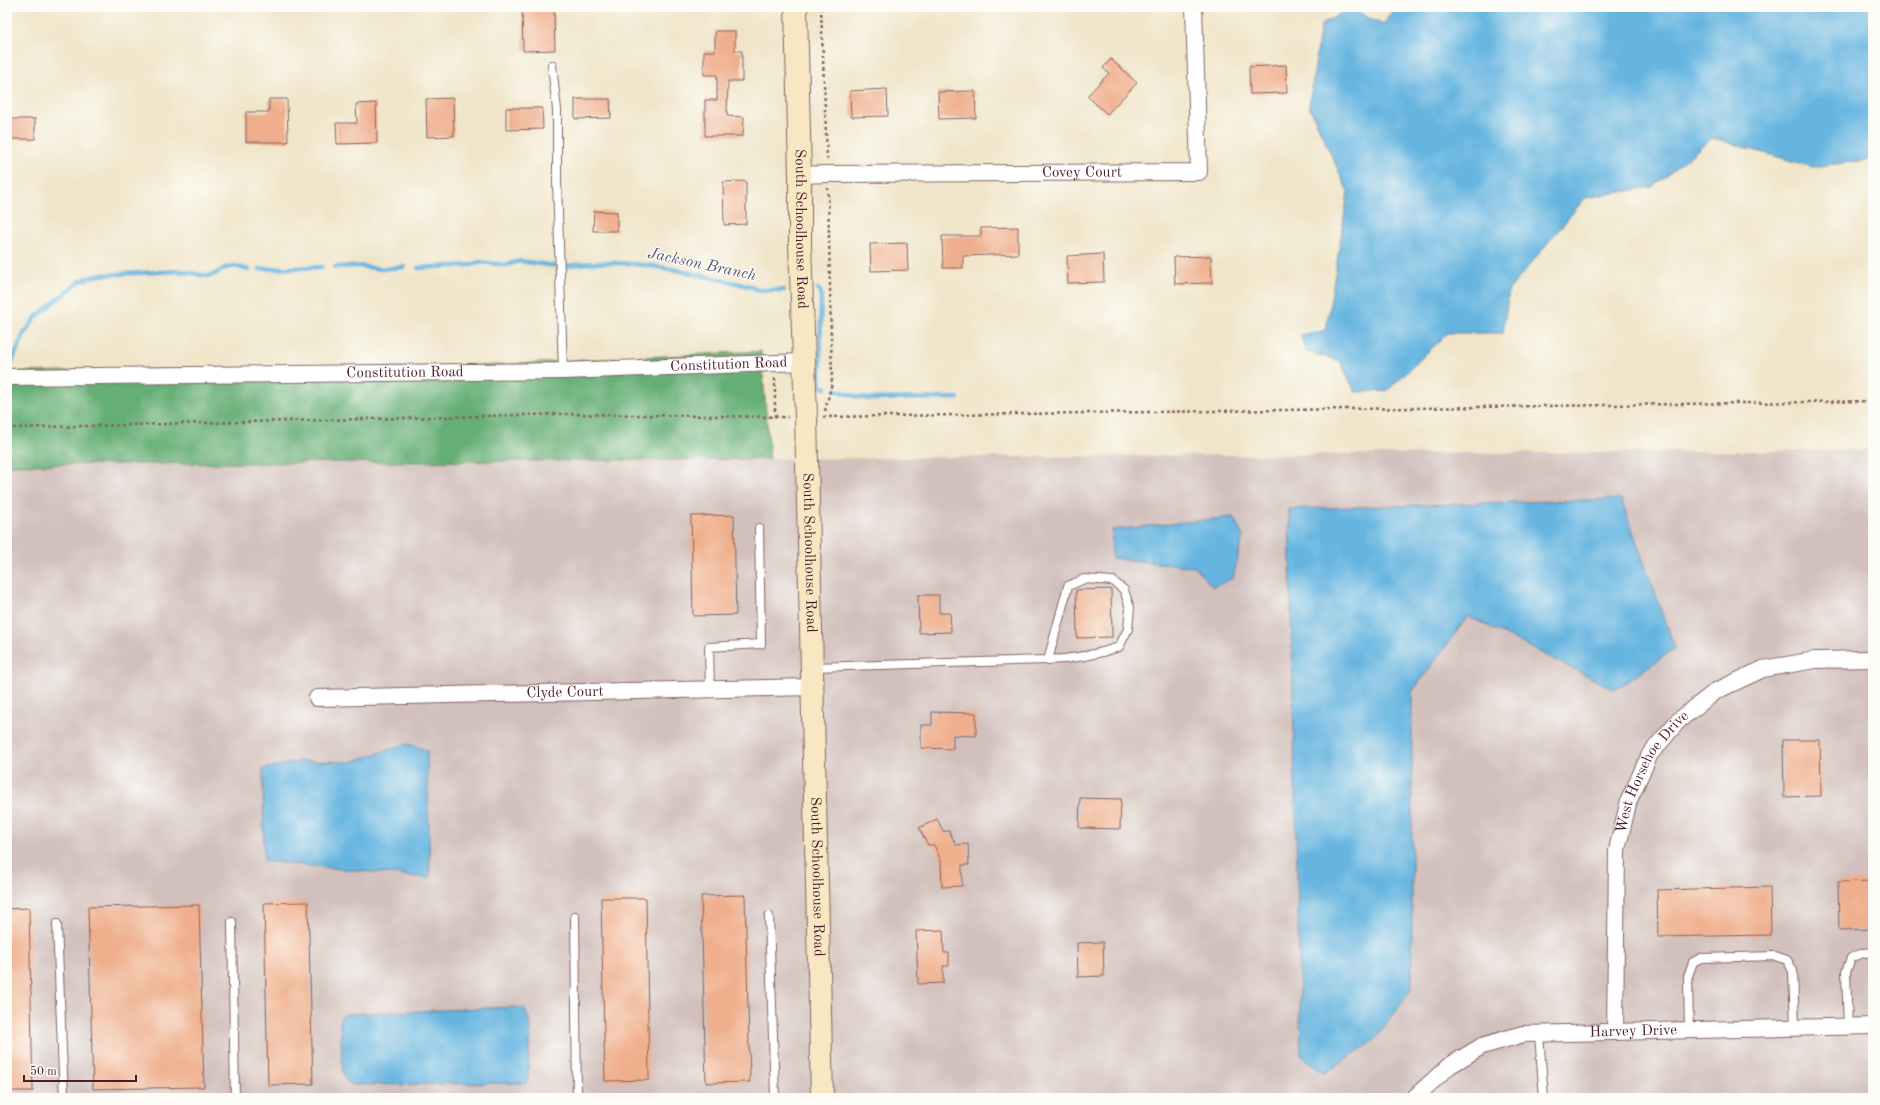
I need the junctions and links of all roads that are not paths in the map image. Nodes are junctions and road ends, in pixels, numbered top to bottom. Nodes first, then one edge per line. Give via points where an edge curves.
1 (796, 7) edge
2 (1194, 7) edge
3 (552, 65) dead end
4 (800, 175) junction
5 (803, 362) junction
6 (563, 371) junction
7 (7, 377) edge
8 (758, 528) dead end
9 (1873, 659) edge
10 (1048, 660) junction
11 (812, 677) junction
12 (710, 689) junction
13 (317, 698) dead end
14 (576, 916) dead end
15 (769, 916) dead end
16 (232, 922) dead end
17 (57, 924) dead end
18 (1873, 952) edge
19 (1873, 1026) edge
20 (1848, 1027) junction
21 (1794, 1028) junction
22 (1689, 1030) junction
23 (1615, 1032) junction
24 (1540, 1034) junction
25 (64, 1098) edge
26 (235, 1098) edge
27 (577, 1098) edge
28 (775, 1098) edge
29 (822, 1098) edge
30 (1414, 1098) edge
31 (1544, 1098) edge

1 - 4 street, South Schoolhouse Road
2 - 4 street, Covey Court via 1199,172
3 - 6 lane via 558,110 557,181
4 - 5 street, South Schoolhouse Road
5 - 6 street, Constitution Road
5 - 11 street, South Schoolhouse Road
6 - 7 street, Constitution Road
8 - 12 lane via 761,644 709,647
9 - 23 street, West Horsehoe Drive via 1815,660 1763,669 1716,691 1678,721 1650,754 1629,800 1617,850
10 - 10 lane via 1066,660 1119,647 1128,629 1130,608 1124,590 1113,581 1084,579 1068,586
10 - 11 lane
11 - 12 street, Clyde Court
11 - 29 street, South Schoolhouse Road
12 - 13 street, Clyde Court
14 - 27 lane
15 - 28 lane
16 - 26 lane
17 - 25 lane
18 - 20 lane via 1851,958 1846,972
19 - 20 street, Harvey Drive
20 - 21 street, Harvey Drive
21 - 22 street, Harvey Drive
21 - 22 lane via 1793,971 1787,960 1775,956 1701,958 1692,962 1688,976
22 - 23 street, Harvey Drive
23 - 24 street, Harvey Drive
24 - 30 street, Harvey Drive via 1523,1034 1482,1046 1450,1066
24 - 31 lane

